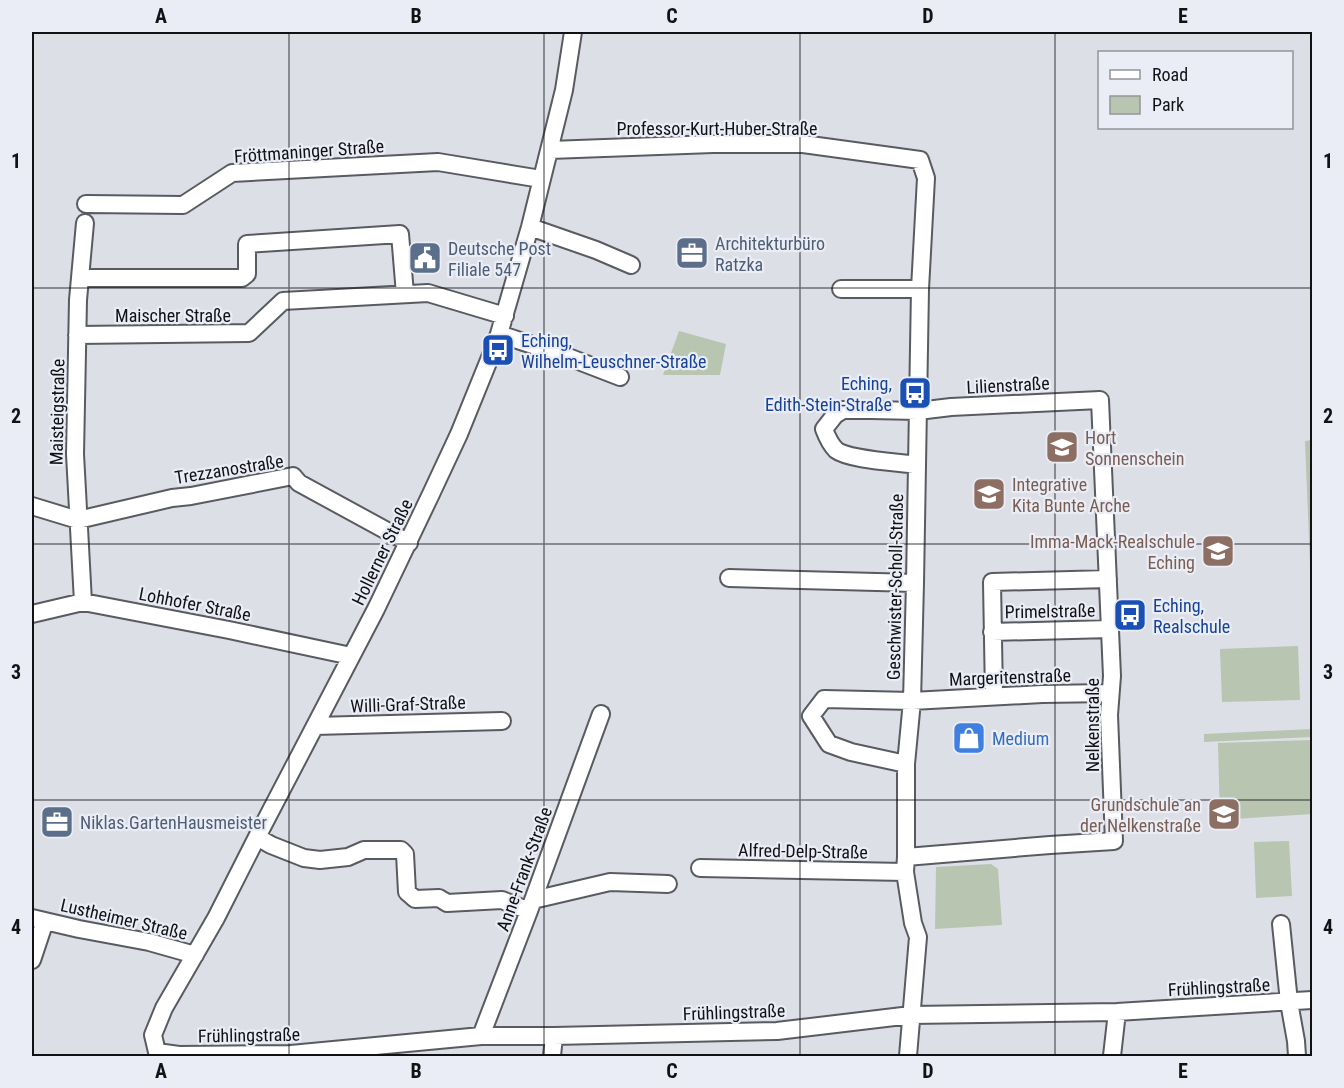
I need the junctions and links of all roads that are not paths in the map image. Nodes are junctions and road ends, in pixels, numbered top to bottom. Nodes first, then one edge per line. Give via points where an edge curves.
1 (573, 32) edge
2 (549, 150) junction
3 (920, 160) joint
4 (541, 179) junction
5 (86, 204) dead end
6 (85, 223) dead end
7 (530, 227) junction
8 (631, 265) dead end
9 (80, 278) junction
10 (841, 289) dead end
11 (920, 289) junction
12 (405, 294) junction
13 (505, 316) junction
14 (500, 334) junction
15 (77, 335) junction
16 (620, 377) dead end
17 (1100, 400) joint
18 (918, 411) junction
19 (917, 465) junction
20 (32, 506) edge
21 (78, 520) junction
22 (409, 543) junction
23 (729, 578) dead end
24 (1108, 579) junction
25 (915, 583) junction
26 (83, 602) junction
27 (32, 614) edge
28 (1110, 629) junction
29 (992, 632) junction
30 (351, 656) junction
31 (1110, 693) junction
32 (994, 696) junction
33 (912, 701) junction
34 (601, 714) dead end
35 (502, 721) dead end
36 (315, 726) junction
37 (906, 764) junction
38 (257, 837) junction
39 (905, 864) junction
40 (700, 868) dead end
41 (669, 884) dead end
42 (531, 905) junction
43 (38, 920) edge
44 (1281, 924) dead end
45 (195, 955) junction
46 (32, 960) edge
47 (1312, 1000) edge
48 (1289, 1002) junction
49 (1117, 1012) junction
50 (911, 1015) junction
51 (481, 1036) junction
52 (554, 1036) junction
53 (154, 1054) edge
54 (552, 1056) edge
55 (908, 1056) edge
56 (1112, 1056) edge
57 (1297, 1056) edge

1 - 2 street, Hollerner Straße
2 - 3 street, Professor-Kurt-Huber-Straße via 802,144
2 - 4 street, Hollerner Straße
3 - 11 street, Geschwister-Scholl-Straße via 926,178
4 - 5 street, Fröttmaninger Straße via 438,162 232,173 183,205
4 - 7 street, Hollerner Straße
6 - 9 street, Maisteigstraße
7 - 8 street
7 - 13 street, Hollerner Straße
9 - 12 street via 242,278 247,274 247,244 400,234
9 - 15 street, Maisteigstraße
10 - 11 street
11 - 18 street, Geschwister-Scholl-Straße
12 - 13 street, Maischer Straße via 428,293
12 - 15 street, Maischer Straße via 283,301 249,333
13 - 14 street, Hollerner Straße
14 - 16 street
14 - 22 street, Hollerner Straße
15 - 21 street, Maisteigstraße
17 - 18 street, Lilienstraße
17 - 24 street, Nelkenstraße
18 - 19 street, Geschwister-Scholl-Straße
18 - 19 street, Lilienstraße via 843,411 824,429 834,448 849,456
19 - 25 street, Geschwister-Scholl-Straße
20 - 21 street
21 - 22 street, Trezzanostraße via 293,476 299,483
21 - 26 street, Maisteigstraße
22 - 30 street, Hollerner Straße
23 - 25 street
24 - 28 street, Nelkenstraße
24 - 29 street, Primelstraße via 992,582
25 - 33 street, Geschwister-Scholl-Straße
26 - 27 street, Lohhofer Straße
26 - 30 street, Lohhofer Straße
28 - 29 street, Primelstraße
28 - 31 street, Nelkenstraße
29 - 32 street, Primelstraße
30 - 36 street, Hollerner Straße
31 - 32 street, Margeritenstraße
31 - 39 street, Nelkenstraße via 1114,841 1050,845
32 - 33 street, Margeritenstraße
33 - 37 street, Geschwister-Scholl-Straße
33 - 37 street, Margeritenstraße via 824,699 811,716 829,744
34 - 42 street, Anne-Frank-Straße
35 - 36 street, Willi-Graf-Straße
36 - 38 street, Hollerner Straße
37 - 39 street, Geschwister-Scholl-Straße
38 - 42 street via 304,858 320,860 364,850 401,850 405,854 407,892 415,899 439,898 447,903 502,900
38 - 45 street, Hollerner Straße
39 - 40 street, Alfred-Delp-Straße
39 - 50 street, Geschwister-Scholl-Straße via 918,937
41 - 42 street via 610,882
42 - 51 street, Anne-Frank-Straße
43 - 45 street, Lustheimer Straße
43 - 46 street, Lustheimer Straße
44 - 48 street
45 - 53 street, Hollerner Straße via 164,1008 153,1035
47 - 48 street, Frühlingstraße
48 - 49 street, Frühlingstraße
48 - 57 street
49 - 50 street, Frühlingstraße
49 - 56 street
50 - 52 street, Frühlingstraße via 777,1031
50 - 55 street, Geschwister-Scholl-Straße
51 - 52 street, Frühlingstraße
51 - 53 street, Frühlingstraße via 291,1054
52 - 54 street

